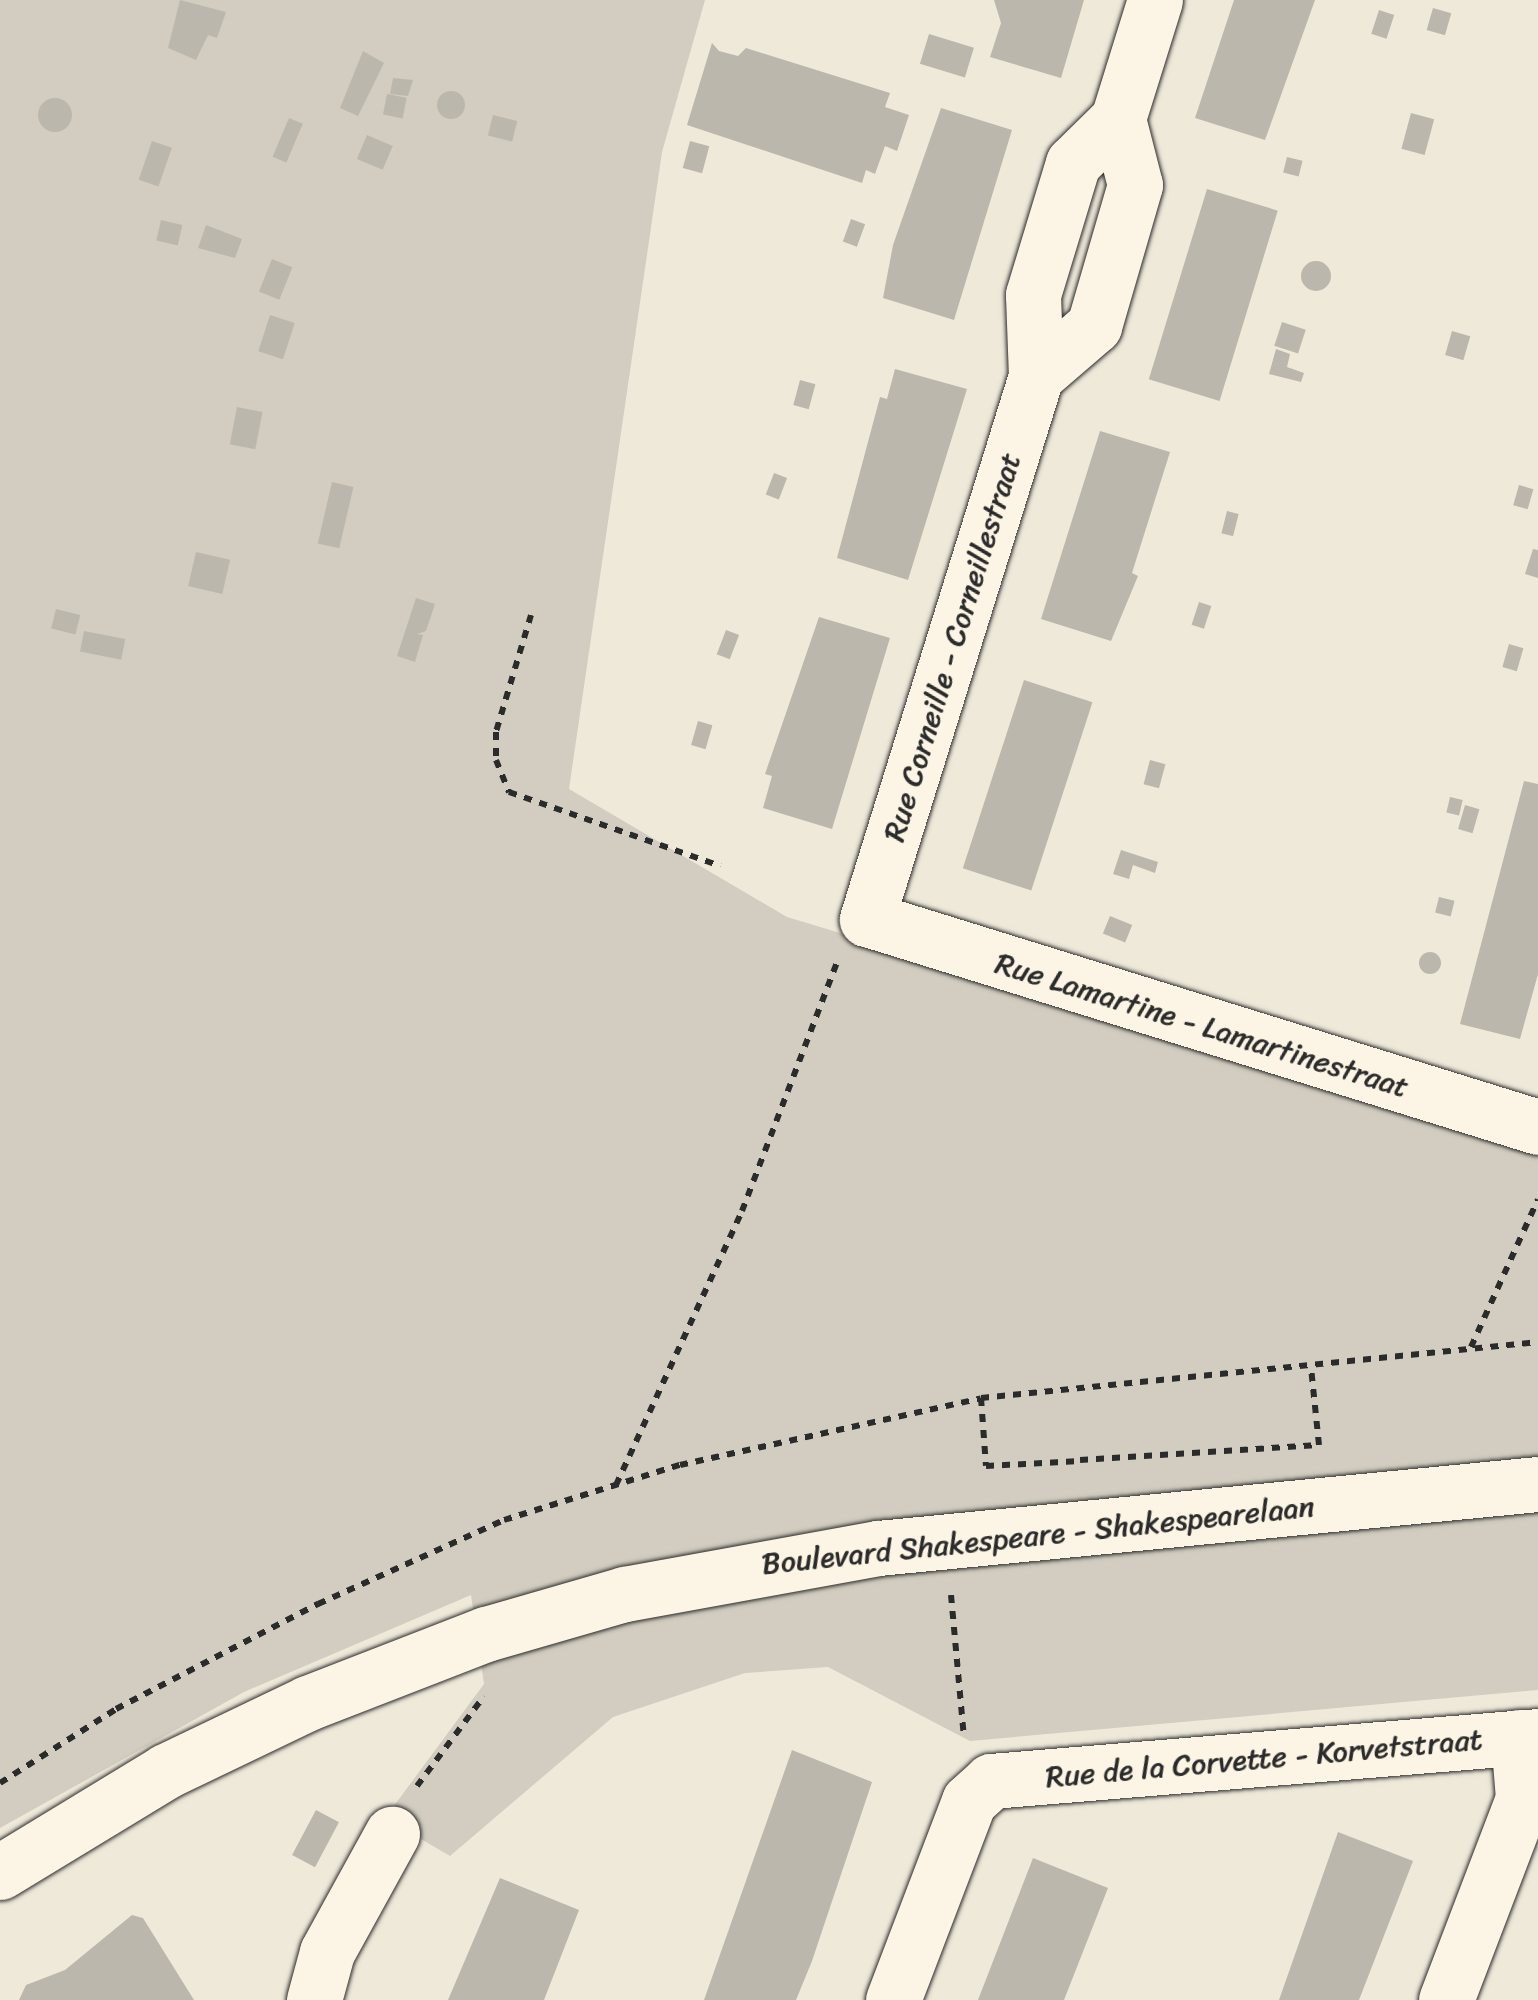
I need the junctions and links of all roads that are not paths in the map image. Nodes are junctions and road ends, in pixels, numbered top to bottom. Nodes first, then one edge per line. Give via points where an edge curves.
1 (1156, 0) edge
2 (876, 922) joint
3 (1538, 1127) edge
4 (1538, 1484) edge
5 (1528, 1736) edge
6 (392, 1834) road end
7 (0, 1872) edge
8 (314, 2000) edge
9 (893, 2000) edge
10 (1446, 2000) edge

1 - 2 street, Rue Corneille - Corneillestraat via 1118,118 1073,163 1033,295 1036,376
2 - 3 street, Rue Lamartine - Lamartinestraat
4 - 7 street, Boulevard Shakespeare - Shakespearelaan via 763,1563 488,1660 308,1702 166,1770
5 - 9 street, Rue de la Corvette - Korvetstraat via 977,1760 970,1801
5 - 10 street via 1523,1798
6 - 8 street via 327,1952

